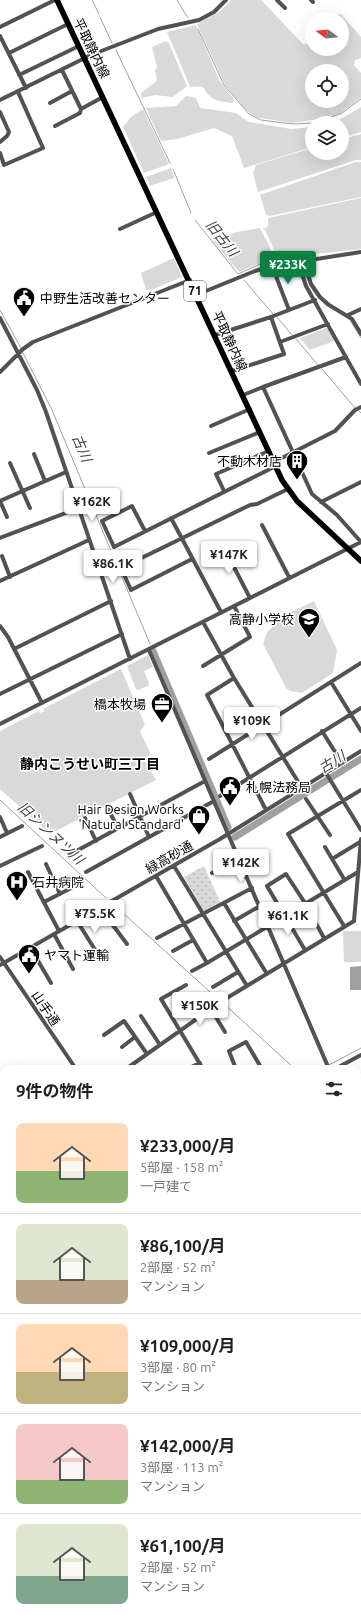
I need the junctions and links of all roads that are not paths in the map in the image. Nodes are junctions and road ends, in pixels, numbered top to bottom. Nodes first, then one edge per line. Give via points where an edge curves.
1 (56, 0) edge
2 (226, 0) edge
3 (277, 0) edge
4 (285, 8) dead end
5 (68, 24) junction
6 (0, 27) edge
7 (0, 36) edge
8 (79, 46) junction
9 (9, 54) junction
10 (85, 58) junction
11 (62, 70) junction
12 (19, 75) junction
13 (26, 88) junction
14 (72, 91) junction
15 (18, 92) junction
16 (103, 97) junction
17 (0, 100) edge
18 (50, 103) dead end
19 (80, 109) junction
20 (0, 112) edge
21 (56, 126) dead end
22 (0, 142) edge
23 (0, 153) edge
24 (158, 212) junction
25 (120, 229) dead end
26 (361, 252) edge
27 (304, 260) junction
28 (298, 262) junction
29 (272, 266) junction
30 (190, 280) junction
31 (196, 295) junction
32 (315, 300) junction
33 (361, 309) edge
34 (289, 310) junction
35 (348, 315) junction
36 (271, 317) junction
37 (0, 318) edge
38 (328, 324) junction
39 (361, 333) edge
40 (215, 335) junction
41 (280, 342) junction
42 (19, 353) junction
43 (346, 357) junction
44 (232, 371) junction
45 (0, 372) edge
46 (361, 384) edge
47 (263, 387) junction
48 (243, 395) junction
49 (361, 407) edge
50 (250, 409) junction
51 (211, 426) dead end
52 (260, 432) junction
53 (269, 451) junction
54 (293, 452) junction
55 (209, 453) dead end
56 (34, 454) dead end
57 (10, 463) dead end
58 (275, 464) junction
59 (66, 472) junction
60 (45, 481) junction
61 (361, 482) edge
62 (288, 490) junction
63 (23, 491) junction
64 (224, 491) junction
65 (0, 501) edge
66 (321, 502) junction
67 (30, 508) dead end
68 (79, 508) junction
69 (7, 517) dead end
70 (171, 518) junction
71 (262, 525) dead end
72 (145, 531) junction
73 (0, 538) edge
74 (182, 538) junction
75 (89, 540) junction
76 (361, 542) edge
77 (222, 544) dead end
78 (347, 548) junction
79 (2, 556) dead end
80 (192, 559) junction
81 (361, 561) edge
82 (10, 577) junction
83 (289, 577) junction
84 (0, 581) edge
85 (250, 598) junction
86 (111, 601) junction
87 (234, 606) junction
88 (222, 612) junction
89 (203, 622) junction
90 (0, 626) edge
91 (122, 634) junction
92 (14, 649) junction
93 (149, 650) junction
94 (222, 656) junction
95 (130, 659) junction
96 (361, 664) edge
97 (203, 666) dead end
98 (234, 678) junction
99 (29, 679) junction
100 (331, 682) junction
101 (0, 694) edge
102 (42, 703) junction
103 (361, 708) edge
104 (351, 714) junction
105 (0, 724) edge
106 (264, 724) junction
107 (322, 731) junction
108 (361, 731) edge
109 (232, 745) junction
110 (361, 751) edge
111 (283, 756) junction
112 (209, 759) dead end
113 (342, 763) junction
114 (328, 776) junction
115 (248, 777) junction
116 (205, 781) junction
117 (302, 788) junction
118 (361, 790) edge
119 (130, 794) dead end
120 (220, 796) dead end
121 (306, 799) dead end
122 (214, 801) junction
123 (343, 801) junction
124 (107, 807) dead end
125 (266, 810) junction
126 (318, 816) junction
127 (140, 817) junction
128 (0, 818) edge
129 (86, 818) dead end
130 (22, 826) dead end
131 (118, 828) junction
132 (361, 830) edge
133 (8, 833) junction
134 (228, 834) junction
135 (330, 835) dead end
136 (0, 836) edge
137 (149, 837) junction
138 (360, 840) edge
139 (96, 841) junction
140 (42, 846) dead end
141 (325, 846) dead end
142 (69, 855) dead end
143 (240, 858) junction
144 (332, 859) junction
145 (46, 864) dead end
146 (0, 866) edge
147 (174, 866) junction
148 (28, 872) dead end
149 (86, 872) dead end
150 (358, 872) junction
151 (212, 873) dead end
152 (156, 876) junction
153 (344, 879) junction
154 (79, 884) dead end
155 (252, 888) junction
156 (323, 892) junction
157 (60, 894) junction
158 (44, 902) junction
159 (224, 903) junction
160 (305, 903) junction
161 (260, 906) junction
162 (100, 908) junction
163 (204, 914) junction
164 (285, 915) junction
165 (77, 921) junction
166 (234, 921) junction
167 (184, 924) junction
168 (268, 926) junction
169 (344, 926) junction
170 (59, 931) junction
171 (54, 934) junction
172 (157, 938) dead end
173 (324, 938) junction
174 (245, 939) junction
175 (193, 940) junction
176 (127, 944) dead end
177 (30, 947) junction
178 (305, 950) junction
179 (173, 951) dead end
180 (226, 951) junction
181 (99, 956) dead end
182 (0, 957) edge
183 (207, 962) junction
184 (285, 963) junction
185 (2, 964) edge
186 (73, 969) dead end
187 (192, 971) dead end
188 (238, 972) junction
189 (267, 974) junction
190 (51, 983) dead end
191 (186, 985) dead end
192 (247, 986) junction
193 (213, 987) dead end
194 (211, 1009) junction
195 (141, 1016) dead end
196 (180, 1031) junction
197 (225, 1032) dead end
198 (104, 1035) dead end
199 (135, 1037) junction
200 (160, 1045) junction
201 (122, 1047) dead end
202 (147, 1054) junction
203 (361, 1055) edge
204 (200, 1063) joint
205 (73, 1065) edge
206 (132, 1065) edge
207 (196, 1065) edge
208 (234, 1065) edge
209 (260, 1065) edge
210 (327, 1065) edge
211 (342, 1065) edge

1 - 5 main road, 平取静内線 / 71
1 - 6 street
2 - 10 street via 214,12 199,20 158,29
3 - 4 street
5 - 8 main road, 平取静内線 / 71
5 - 9 street
7 - 9 street
8 - 10 main road, 平取静内線 / 71
8 - 12 street
9 - 12 street
10 - 11 street
10 - 16 main road, 平取静内線 / 71
11 - 13 street
11 - 14 street
12 - 13 street
13 - 15 street
14 - 18 street
14 - 19 street
15 - 17 street
15 - 23 street via 43,148 4,165
16 - 19 street
16 - 24 main road, 平取静内線 / 71
19 - 21 street via 80,113
20 - 22 street via 9,132
24 - 25 street
24 - 30 main road, 平取静内線 / 71
26 - 27 street
27 - 28 street
27 - 35 street via 311,284 320,297
28 - 29 street
28 - 32 street via 306,286
29 - 31 street
29 - 34 street
30 - 31 main road, 平取静内線 / 71
30 - 42 street via 49,335
31 - 40 main road, 平取静内線 / 71
32 - 34 street
32 - 38 street
33 - 35 street
34 - 36 street
35 - 39 street
36 - 40 street
36 - 41 street
37 - 42 street
38 - 41 street
38 - 43 street
40 - 44 main road, 平取静内線 / 71
41 - 44 street via 284,354
42 - 45 street
42 - 59 street via 37,390
43 - 46 street
43 - 47 street
44 - 48 main road, 平取静内線 / 71
47 - 48 street
47 - 54 street
48 - 50 main road, 平取静内線 / 71
49 - 54 street via 335,431
50 - 51 street
50 - 52 main road, 平取静内線 / 71
52 - 53 main road, 平取静内線 / 71
52 - 55 street
53 - 58 main road, 平取静内線 / 71
53 - 64 street via 216,474
54 - 58 street
54 - 66 street via 312,494
56 - 60 street
57 - 63 street
58 - 62 main road, 平取静内線 / 71
58 - 64 street
59 - 60 street
59 - 68 street
60 - 63 street
61 - 66 street
62 - 74 street via 250,505
62 - 78 main road, 平取静内線 / 71
63 - 65 street
63 - 67 street
64 - 70 street
65 - 69 street
66 - 76 street via 337,515
68 - 73 street
68 - 75 street
70 - 72 street
70 - 74 street
71 - 83 street
72 - 72 street via 132,506 102,521 114,547
74 - 80 street
74 - 80 street via 121,568 131,590
75 - 82 street
75 - 86 street
76 - 78 street
77 - 85 street
78 - 81 main road, 平取静内線 / 71
78 - 83 street
79 - 82 street
80 - 88 street
82 - 84 street
83 - 85 street
85 - 87 street
86 - 91 street
86 - 92 street
87 - 88 street
87 - 94 street via 250,637
88 - 89 street
89 - 93 street
89 - 94 street
90 - 92 street
91 - 95 street
91 - 99 street
92 - 99 street
93 - 95 street
93 - 116 street
94 - 97 street
94 - 98 street
95 - 102 street
96 - 100 street
98 - 106 street
98 - 109 street via 207,695
99 - 101 street
99 - 102 street
100 - 104 street
100 - 106 street
102 - 105 street
103 - 104 street
104 - 107 street
104 - 108 street
106 - 109 street
106 - 111 street
107 - 111 street
107 - 113 street
109 - 112 street
109 - 115 street
110 - 113 street, 緑高砂通
111 - 115 street
111 - 117 street
113 - 114 street, 緑高砂通
114 - 117 street, 緑高砂通
114 - 123 street
115 - 120 street
115 - 125 street
116 - 122 street
116 - 127 street
117 - 125 street, 緑高砂通
118 - 123 street
119 - 127 street
121 - 126 street
122 - 134 street
122 - 137 street
123 - 126 street
123 - 132 street
124 - 131 street
125 - 134 street, 緑高砂通
126 - 135 street
126 - 156 street via 288,834
127 - 131 street
127 - 137 street
128 - 133 street
129 - 139 street
130 - 133 street
131 - 139 street
133 - 136 street
134 - 143 street
134 - 147 street, 緑高砂通
137 - 149 street
138 - 144 street
138 - 150 street
139 - 142 street
140 - 146 street
141 - 144 street
143 - 151 street
143 - 155 street
144 - 153 street
145 - 157 street
147 - 152 street, 緑高砂通
147 - 163 street
148 - 158 street
150 - 153 street
150 - 169 street via 354,921
152 - 162 street, 緑高砂通
152 - 167 street
153 - 156 street
154 - 157 street
155 - 159 street
155 - 161 street
156 - 160 street
156 - 169 street
157 - 158 street
158 - 170 street
159 - 163 street
159 - 166 street
160 - 164 street
160 - 164 street via 286,874 268,886
160 - 173 street
161 - 166 street
161 - 168 street
162 - 165 street, 緑高砂通
162 - 176 street
163 - 167 street
163 - 180 street
164 - 168 street
164 - 178 street
165 - 170 street, 緑高砂通
165 - 181 street
166 - 174 street
167 - 172 street
167 - 175 street
168 - 174 street
168 - 184 street
169 - 173 street
170 - 171 street, 緑高砂通
171 - 177 street, 緑高砂通
171 - 186 street
173 - 178 street
174 - 180 street
174 - 189 street
175 - 179 street
175 - 183 street
177 - 185 street, 緑高砂通
177 - 190 street
178 - 184 street
180 - 183 street
180 - 188 street
182 - 185 street, 山手通
183 - 187 street
184 - 189 street
184 - 210 street
185 - 205 street, 山手通
188 - 192 street
188 - 193 street
189 - 192 street
191 - 196 street via 160,999
192 - 194 street
194 - 196 street
194 - 197 street
195 - 200 street
196 - 200 street
196 - 204 street
198 - 199 street via 124,1021
199 - 201 street
199 - 202 street
200 - 202 street
202 - 206 street
203 - 211 street
204 - 207 street
208 - 209 street via 229,1051 246,1042

